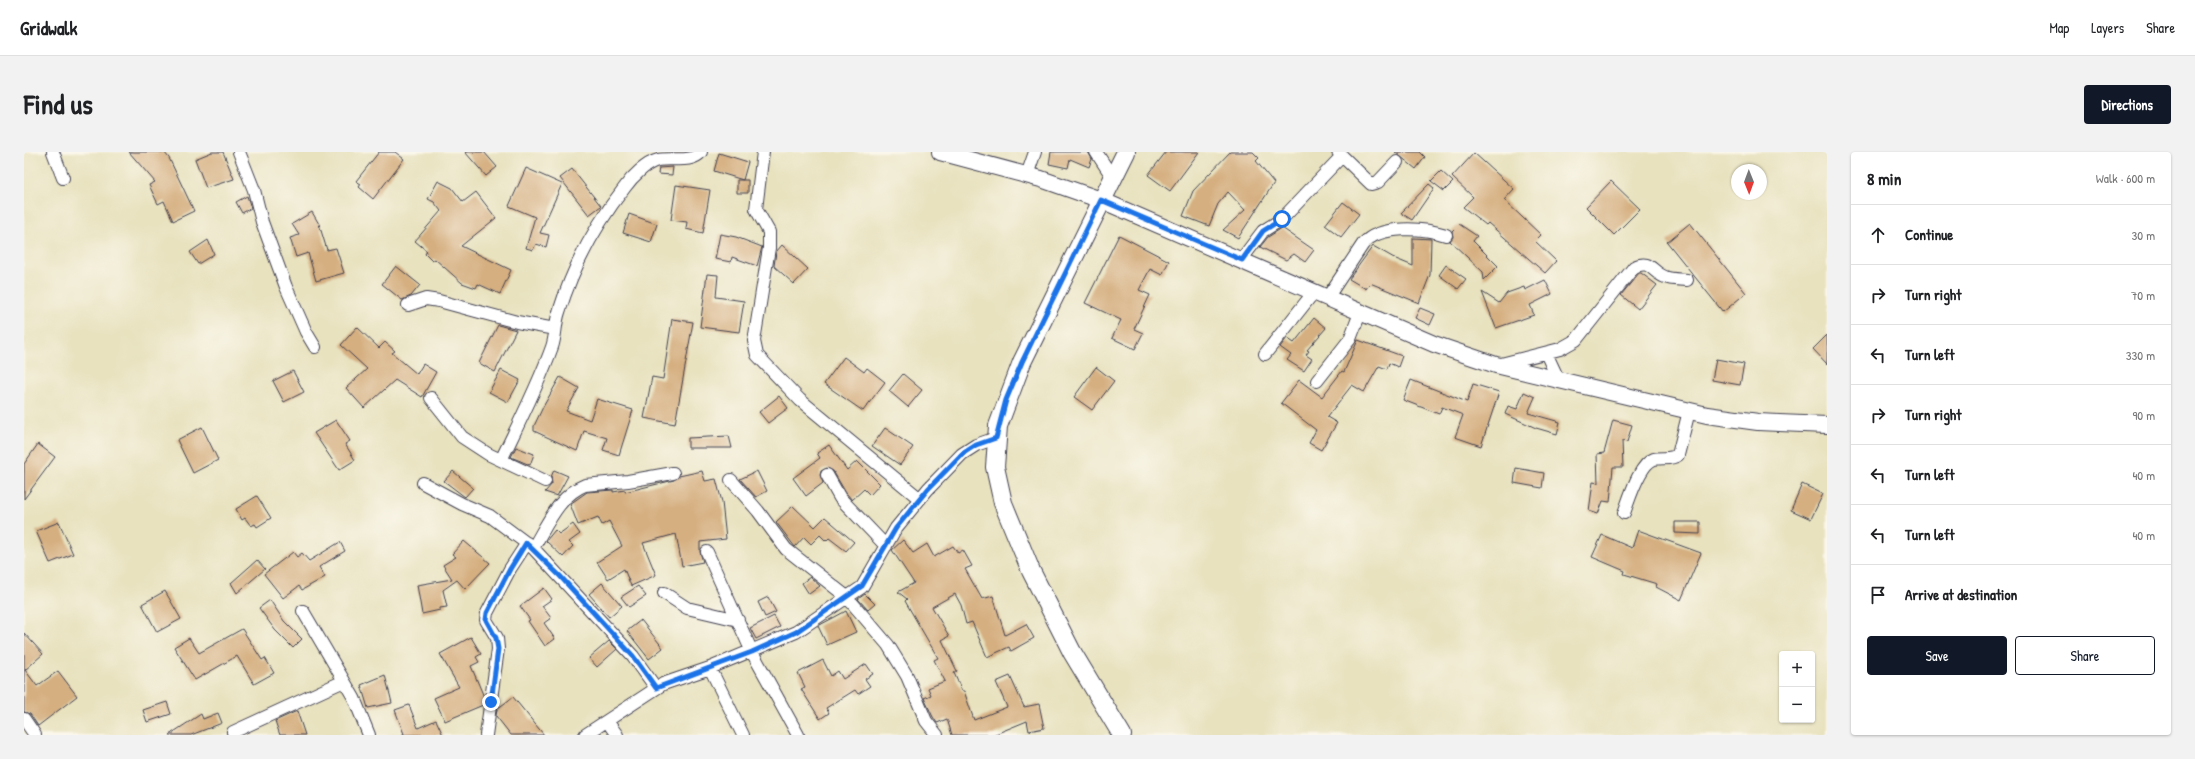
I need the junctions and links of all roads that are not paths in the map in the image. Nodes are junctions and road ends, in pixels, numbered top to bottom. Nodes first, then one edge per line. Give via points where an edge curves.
1 (53, 152) edge
2 (239, 152) edge
3 (701, 152) edge
4 (763, 152) edge
5 (940, 152) edge
6 (1035, 152) edge
7 (1096, 152) edge
8 (1126, 152) edge
9 (1339, 154) edge
10 (1397, 162) dead end
11 (1027, 175) junction
12 (63, 178) dead end
13 (1113, 178) junction
14 (1101, 200) junction
15 (1446, 235) dead end
16 (1242, 260) junction
17 (1687, 280) dead end
18 (1320, 295) junction
19 (408, 305) dead end
20 (1360, 313) junction
21 (555, 329) junction
22 (315, 348) dead end
23 (1546, 353) junction
24 (1265, 354) dead end
25 (1496, 365) junction
26 (1317, 381) dead end
27 (1559, 381) junction
28 (431, 398) dead end
29 (1689, 411) junction
30 (1827, 425) edge
31 (996, 438) junction
32 (501, 460) junction
33 (673, 472) dead end
34 (827, 475) dead end
35 (731, 480) dead end
36 (545, 481) dead end
37 (423, 483) dead end
38 (920, 499) junction
39 (1624, 513) dead end
40 (530, 546) junction
41 (886, 546) junction
42 (707, 552) dead end
43 (664, 593) dead end
44 (847, 597) junction
45 (303, 611) dead end
46 (738, 620) junction
47 (752, 652) junction
48 (710, 668) junction
49 (344, 681) junction
50 (656, 688) junction
51 (24, 719) edge
52 (607, 721) junction
53 (233, 732) dead end
54 (35, 735) edge
55 (369, 735) edge
56 (486, 735) edge
57 (585, 735) edge
58 (617, 735) edge
59 (743, 735) edge
60 (798, 735) edge
61 (937, 735) edge
62 (1122, 735) edge

1 - 12 street
2 - 22 street via 286,288
3 - 21 street via 692,158 657,160 626,185 598,224 567,288
4 - 38 street via 756,209 769,232 769,248 754,341 757,355 800,400
5 - 11 main road
6 - 11 street
7 - 13 street
8 - 13 main road
9 - 10 street via 1371,184 1378,182
9 - 16 street via 1282,219 1263,231
11 - 14 main road
13 - 14 main road
14 - 16 main road
14 - 31 main road via 1022,362 1006,400
15 - 18 street via 1434,231 1408,229 1370,237
16 - 18 main road
17 - 23 street via 1664,277 1642,264 1634,267 1576,340
18 - 20 main road
18 - 24 street
19 - 21 street via 426,299 439,301 517,322
20 - 25 main road via 1434,344
20 - 26 street via 1350,339
21 - 32 street via 552,345 533,396
23 - 25 street
23 - 27 street
25 - 27 main road
27 - 29 main road
28 - 32 street via 462,437
29 - 30 main road via 1758,422
29 - 39 street via 1678,455 1674,458 1654,459 1644,466
31 - 38 street via 976,445 962,454
31 - 62 main road via 995,467 998,484 1016,538 1054,618
32 - 36 street
33 - 40 street via 579,487 560,504
34 - 41 street via 840,498
35 - 44 street via 786,548
37 - 40 street via 490,516
38 - 41 street via 896,528
40 - 50 street via 633,656
40 - 56 street via 510,569 487,613 486,620 496,638 498,649
41 - 44 street via 862,586
42 - 46 street
43 - 46 street via 688,608
44 - 47 street via 796,632
44 - 61 street via 888,644 907,676 926,721
45 - 49 street
46 - 47 street
47 - 48 street
47 - 60 street
48 - 50 street
48 - 59 street
49 - 53 street
49 - 55 street
50 - 52 street
51 - 54 street
52 - 57 street
52 - 58 street

